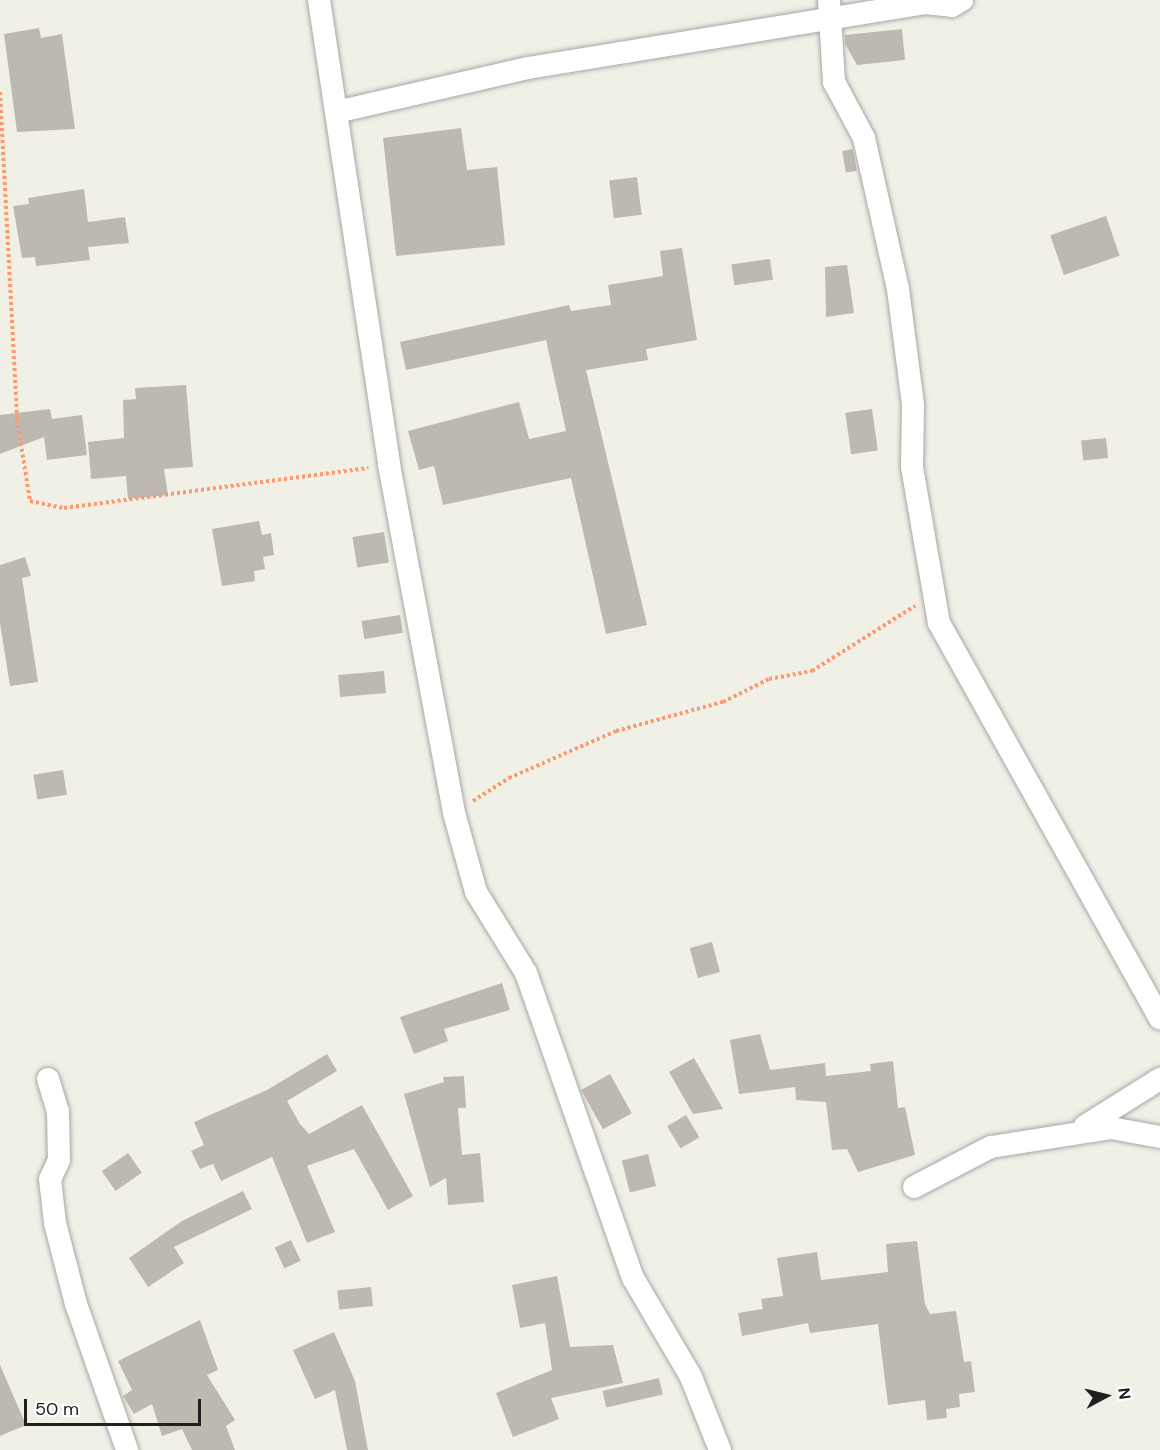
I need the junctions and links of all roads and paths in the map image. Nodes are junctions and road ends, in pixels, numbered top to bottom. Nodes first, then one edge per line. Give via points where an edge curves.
1 (320, 0) edge
2 (962, 0) edge
3 (829, 9) edge
4 (0, 92) edge
5 (336, 112) junction
6 (389, 465) junction
7 (930, 596) junction
8 (454, 813) junction
9 (1159, 1016) edge
10 (48, 1079) dead end
11 (1160, 1079) edge
12 (1058, 1137) junction
13 (1160, 1137) edge
14 (914, 1187) dead end
15 (127, 1450) edge
16 (720, 1450) edge

1 - 5 street
2 - 3 street via 952,6 925,3
3 - 5 street via 528,68
3 - 7 street via 834,82 864,138 898,289 913,405 912,467
4 - 6 path via 17,419 30,501 64,508
5 - 6 street
6 - 8 street
7 - 8 path via 812,671 770,679 723,702 616,731 509,778
7 - 9 street via 963,670
8 - 16 street via 476,892 526,973 633,1278 691,1377
10 - 15 street via 58,1112 59,1161 50,1179 55,1223 76,1304
11 - 12 street via 1107,1116
12 - 13 street via 1111,1128
12 - 14 street via 991,1147

